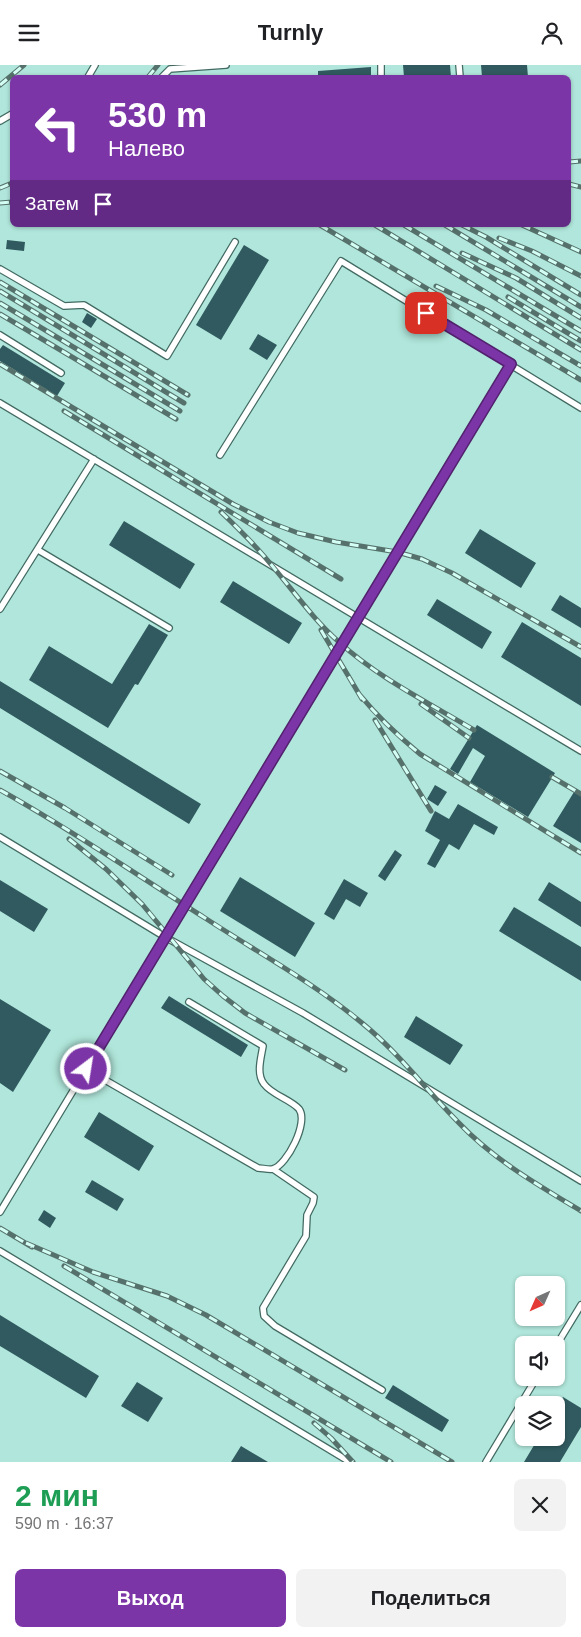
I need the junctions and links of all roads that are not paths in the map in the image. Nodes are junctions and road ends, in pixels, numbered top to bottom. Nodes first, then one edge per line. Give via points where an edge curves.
1 (226, 65) edge
2 (164, 75) edge
3 (235, 242) dead end
4 (0, 269) edge
5 (0, 335) edge
6 (511, 364) junction
7 (61, 373) dead end
8 (0, 403) edge
9 (581, 407) edge
10 (220, 455) dead end
11 (94, 459) junction
12 (38, 551) junction
13 (0, 609) edge
14 (357, 617) junction
15 (169, 628) dead end
16 (581, 751) edge
17 (0, 837) edge
18 (165, 937) junction
19 (190, 1002) dead end
20 (86, 1069) junction
21 (273, 1169) junction
22 (581, 1181) edge
23 (0, 1212) edge
24 (0, 1251) edge
25 (581, 1305) edge
26 (562, 1336) edge
27 (532, 1386) edge
28 (382, 1390) dead end
29 (350, 1462) edge
30 (486, 1462) edge

1 - 2 lane via 170,69
3 - 4 lane via 167,356 84,305 64,306
5 - 7 lane
6 - 9 lane
6 - 10 lane via 341,261
6 - 14 lane
8 - 11 lane
11 - 12 lane
11 - 14 lane
12 - 13 lane
12 - 15 lane
14 - 16 lane
14 - 18 lane
17 - 18 lane
18 - 20 lane
18 - 22 lane via 303,1013
19 - 21 lane via 263,1046 259,1072 264,1084 299,1110 303,1119 300,1133 282,1163
20 - 21 lane via 258,1168
20 - 23 lane
21 - 28 lane via 314,1197 307,1215 306,1236 263,1308 264,1316 275,1326
24 - 29 lane
25 - 26 lane
27 - 30 lane

